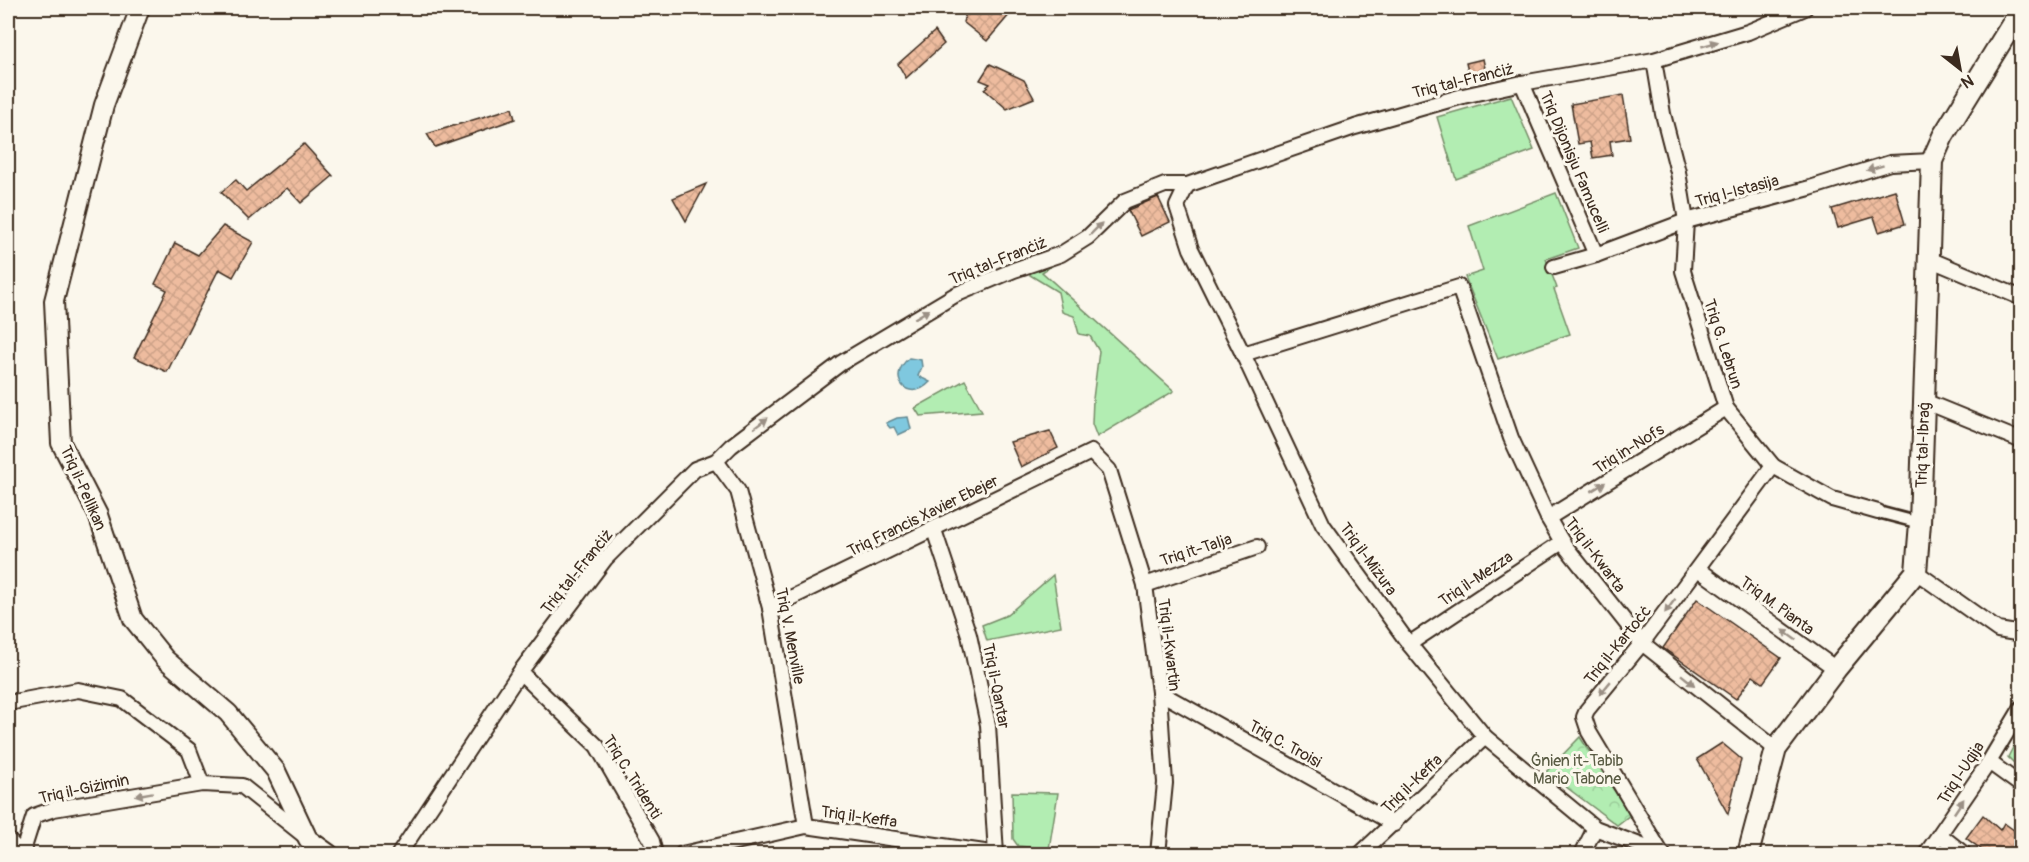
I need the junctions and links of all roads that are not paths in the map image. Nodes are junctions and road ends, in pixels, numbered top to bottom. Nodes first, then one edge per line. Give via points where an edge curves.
1 (140, 8) edge
2 (1805, 8) edge
3 (2022, 8) edge
4 (1654, 60) junction
5 (1522, 83) junction
6 (1932, 161) junction
7 (1187, 185) junction
8 (1686, 221) junction
9 (1596, 255) junction
10 (1929, 259) junction
11 (1554, 267) dead end
12 (2022, 298) edge
13 (1243, 354) junction
14 (1924, 401) junction
15 (1726, 408) junction
16 (2022, 441) edge
17 (1091, 452) joint
18 (716, 461) junction
19 (1773, 466) junction
20 (1878, 512) joint
21 (1548, 518) junction
22 (1920, 523) junction
23 (934, 530) junction
24 (1562, 542) junction
25 (1257, 548) dead end
26 (1698, 569) junction
27 (1916, 572) junction
28 (1145, 585) junction
29 (770, 608) junction
30 (2022, 634) edge
31 (1642, 643) junction
32 (1409, 644) junction
33 (1836, 669) junction
34 (520, 672) junction
35 (1159, 692) junction
36 (8, 703) edge
37 (2022, 707) edge
38 (1485, 737) junction
39 (1776, 749) junction
40 (1989, 762) junction
41 (202, 784) junction
42 (2022, 786) edge
43 (1394, 824) junction
44 (806, 826) junction
45 (1595, 828) junction
46 (1940, 835) junction
47 (308, 839) junction
48 (8, 840) edge
49 (725, 850) edge
50 (22, 854) edge
51 (997, 854) edge
52 (1662, 854) edge
53 (329, 855) edge
54 (399, 855) edge
55 (656, 855) edge
56 (682, 855) edge
57 (1158, 855) edge
58 (1360, 855) edge
59 (1582, 855) edge
60 (1748, 855) edge
61 (1926, 855) edge
62 (1964, 855) edge

1 - 47 street, Triq il-Pellikan via 104,105 54,301 61,443 98,514 132,619 165,659 228,713 276,771
4 -> 2 street, Triq tal-Franċiż via 1748,32
3 - 6 main road, Triq tal-Ibraġ via 1943,136
4 - 5 street, Triq tal-Franċiż
4 - 8 street, Triq G. Lebrun
5 - 7 street, Triq tal-Franċiż via 1354,127
5 - 9 street, Triq Dijonisju Famucelli
6 -> 8 street, Triq l-Istasija via 1890,163
6 - 10 main road, Triq tal-Ibraġ
7 - 13 street, Triq il-Miżura via 1177,206 1191,249
18 -> 7 street, Triq tal-Franċiż via 841,363 955,295 1061,254 1088,237 1125,201 1165,185
8 - 9 street, Triq l-Istasija
8 - 15 street, Triq G. Lebrun via 1683,271
9 - 11 street, Triq l-Istasija
10 - 12 street
10 - 14 main road, Triq tal-Ibraġ
13 - 21 street, Triq il-Kwarta via 1459,287 1511,438
13 - 32 street, Triq il-Miżura via 1323,525
14 - 16 street
14 - 22 main road, Triq tal-Ibraġ
15 - 19 street, Triq G. Lebrun
21 -> 15 street, Triq in-Nofs
17 - 23 street, Triq Francis Xavier Ebejer
17 - 28 street, Triq il-Kwartin via 1109,470
18 - 29 street, Triq V. Menville via 738,491
18 - 34 street, Triq tal-Franċiż via 695,469 605,559
19 - 20 street, Triq G. Lebrun via 1832,500
19 - 26 street, Triq il-Kartoċċ
20 - 22 street, Triq G. Lebrun
21 - 24 street, Triq il-Kwarta
22 - 27 main road, Triq tal-Ibraġ
23 - 29 street, Triq Francis Xavier Ebejer
23 - 51 street, Triq il-Qantar via 969,635 988,725
24 - 31 street, Triq il-Kwarta
24 - 32 street, Triq il-Mezza
25 - 28 street, Triq it-Talja
26 -> 31 street, Triq il-Kartoċċ
33 -> 26 street, Triq M. Pianta
27 - 30 street via 1998,630
27 - 33 main road
28 - 35 street, Triq il-Kwartin
29 - 44 street, Triq V. Menville
31 -> 39 street, Triq il-Kwarta
31 -> 52 street, Triq il-Kartoċċ via 1584,717 1589,732
32 - 38 street, Triq il-Miżura
33 - 39 main road
34 - 54 street, Triq tal-Franċiż
34 - 55 street, Triq C. Tridenti via 597,746 652,841
35 - 43 street, Triq C. Troisi
35 - 57 street, Triq il-Kwartin via 1165,783
36 - 41 street via 78,690 122,699 189,750
37 - 40 street, Triq l-Uqija
38 - 43 street, Triq il-Keffa
38 - 45 street, Triq il-Miżura
39 - 60 main road
40 - 42 street
46 -> 40 street, Triq l-Uqija
41 - 47 street via 242,786
41 -> 50 street, Triq il-Giżimin via 33,816
43 - 58 street, Triq il-Keffa
44 - 49 street, Triq il-Keffa
44 - 51 street, Triq il-Keffa
45 - 52 street, Triq il-Miżura
45 - 59 street
46 - 61 street, Triq l-Uqija
46 - 62 street
47 - 53 street
48 - 50 street, Triq il-Giżimin
49 - 56 street, Triq il-Keffa

